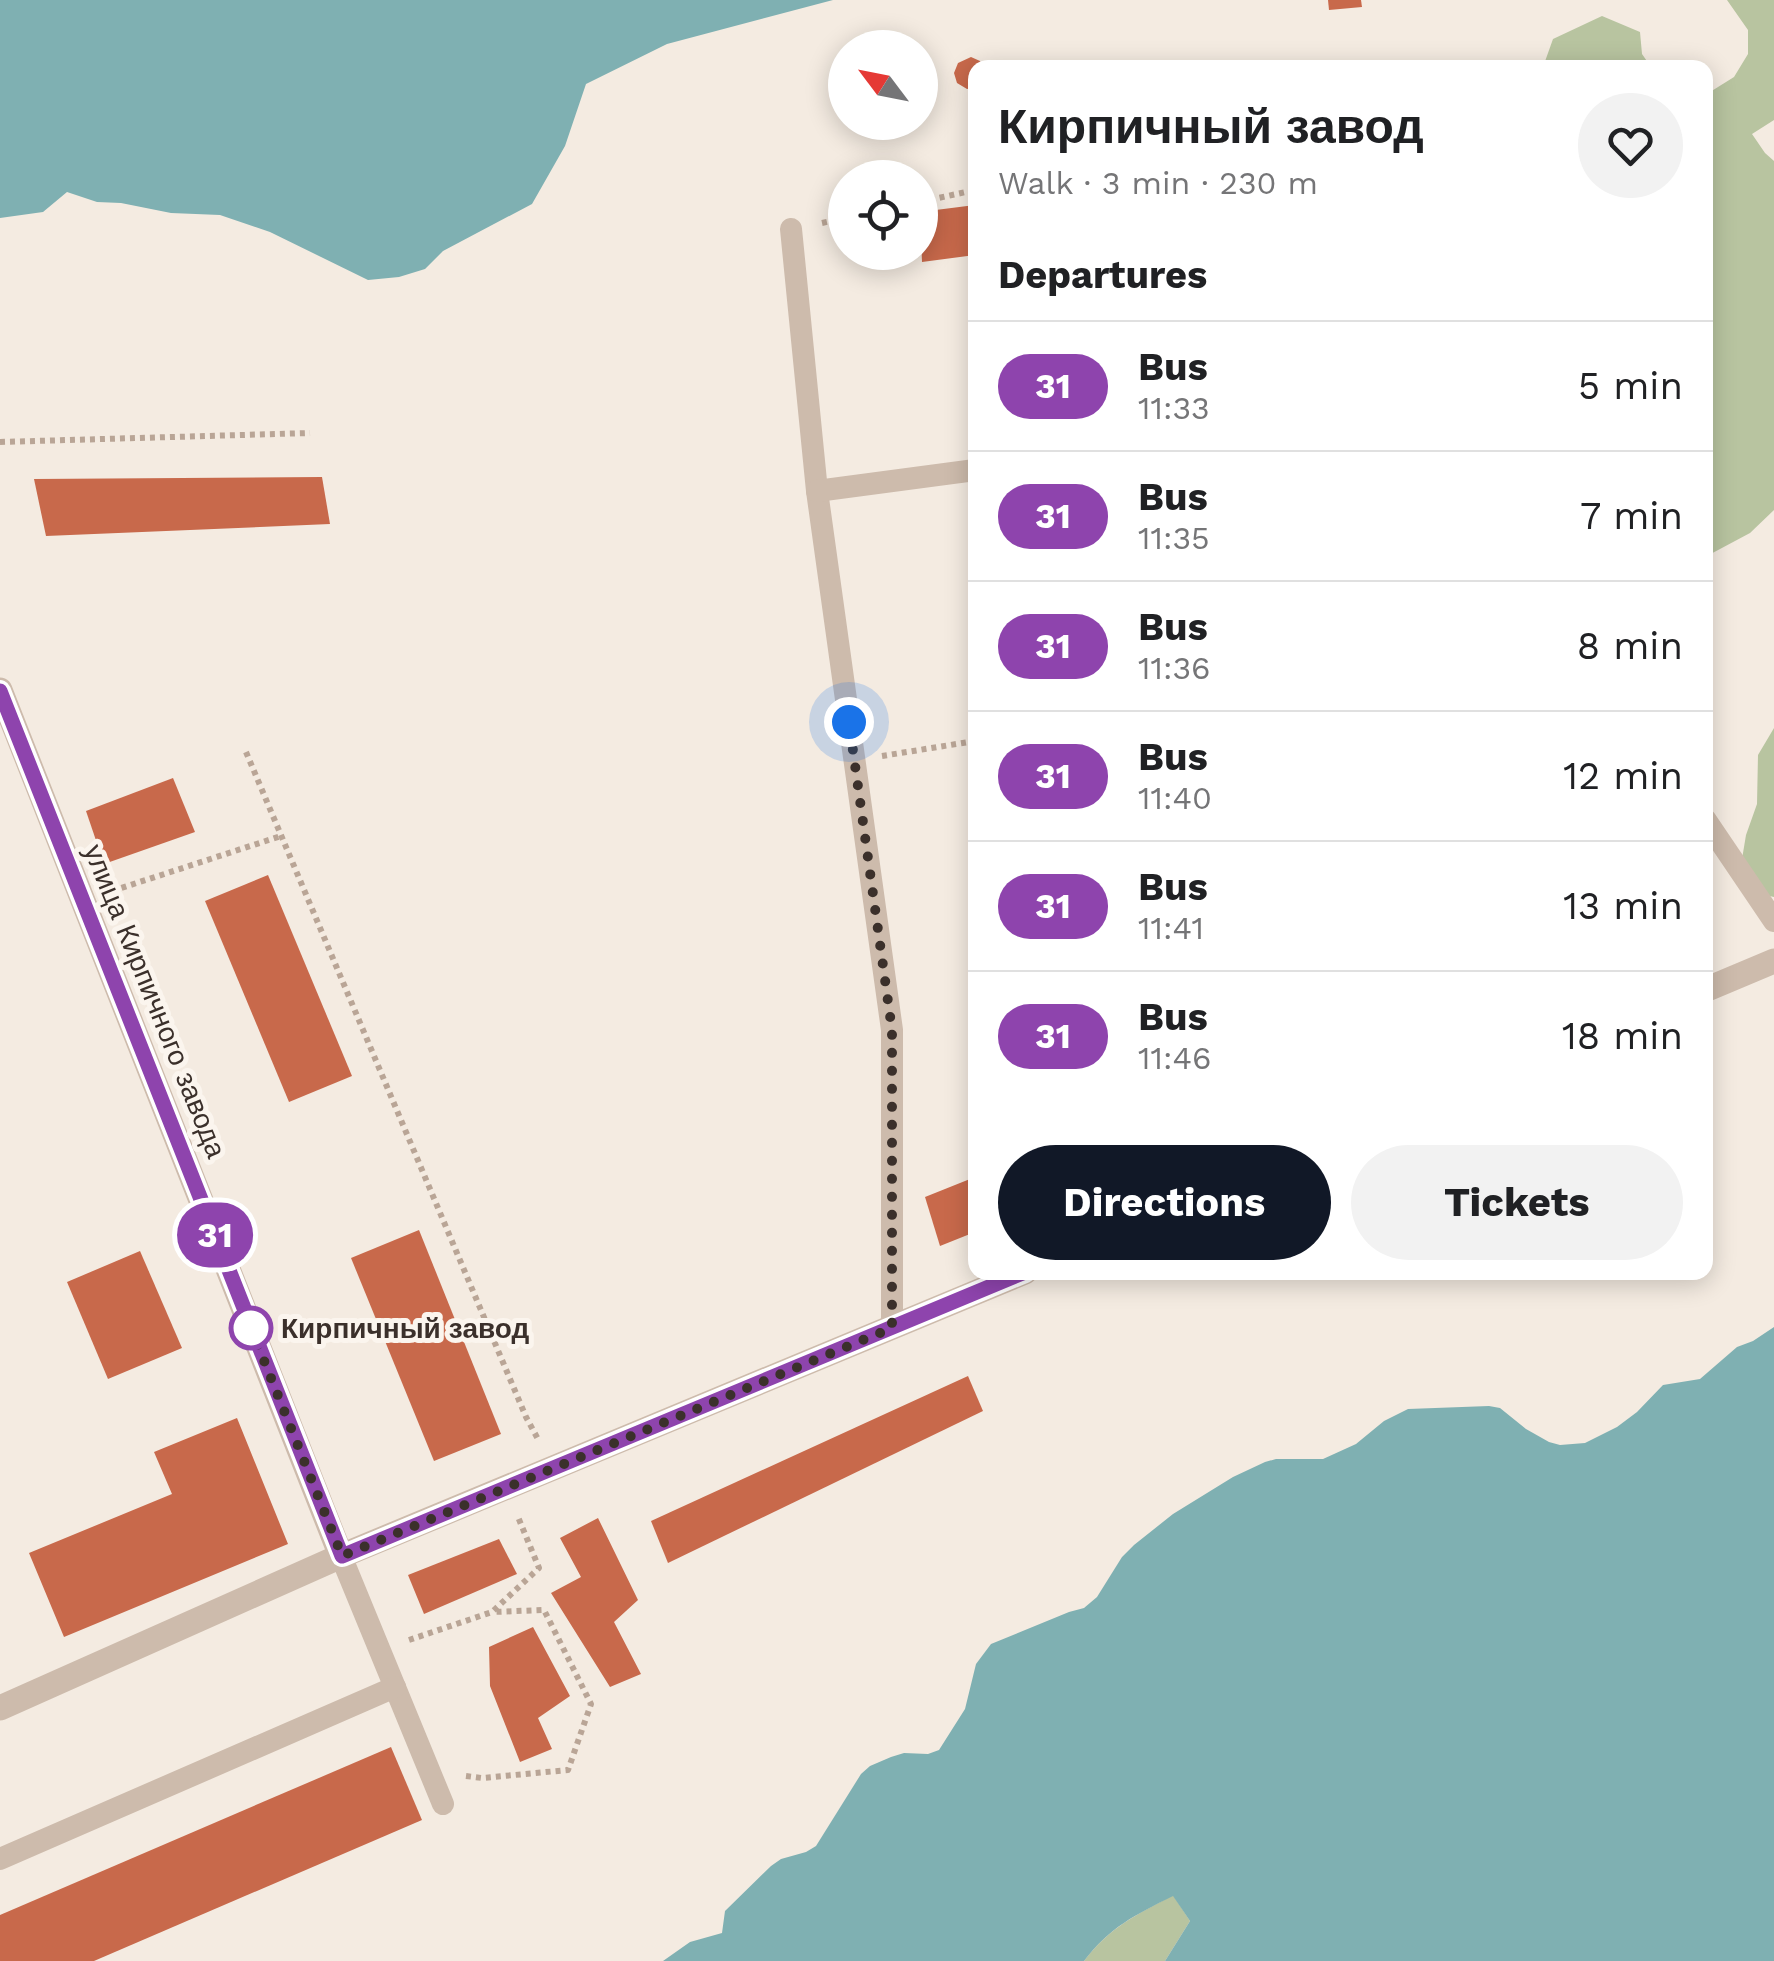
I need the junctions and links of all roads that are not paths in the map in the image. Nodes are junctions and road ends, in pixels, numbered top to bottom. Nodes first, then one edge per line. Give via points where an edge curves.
1 (791, 229) dead end
2 (968, 471) edge
3 (817, 492) junction
4 (0, 690) edge
5 (1713, 831) edge
6 (1774, 921) edge
7 (1774, 961) edge
8 (1713, 987) edge
9 (1007, 1280) edge
10 (892, 1328) junction
11 (342, 1556) junction
12 (395, 1687) junction
13 (0, 1708) edge
14 (444, 1804) dead end
15 (0, 1859) edge

1 - 3 lane
2 - 3 lane
3 - 10 lane via 892,1030
4 - 11 street, улица Кирпичного завода
5 - 6 lane
7 - 8 street
9 - 10 street
10 - 11 street
11 - 12 lane
11 - 13 street
12 - 14 lane
12 - 15 lane

